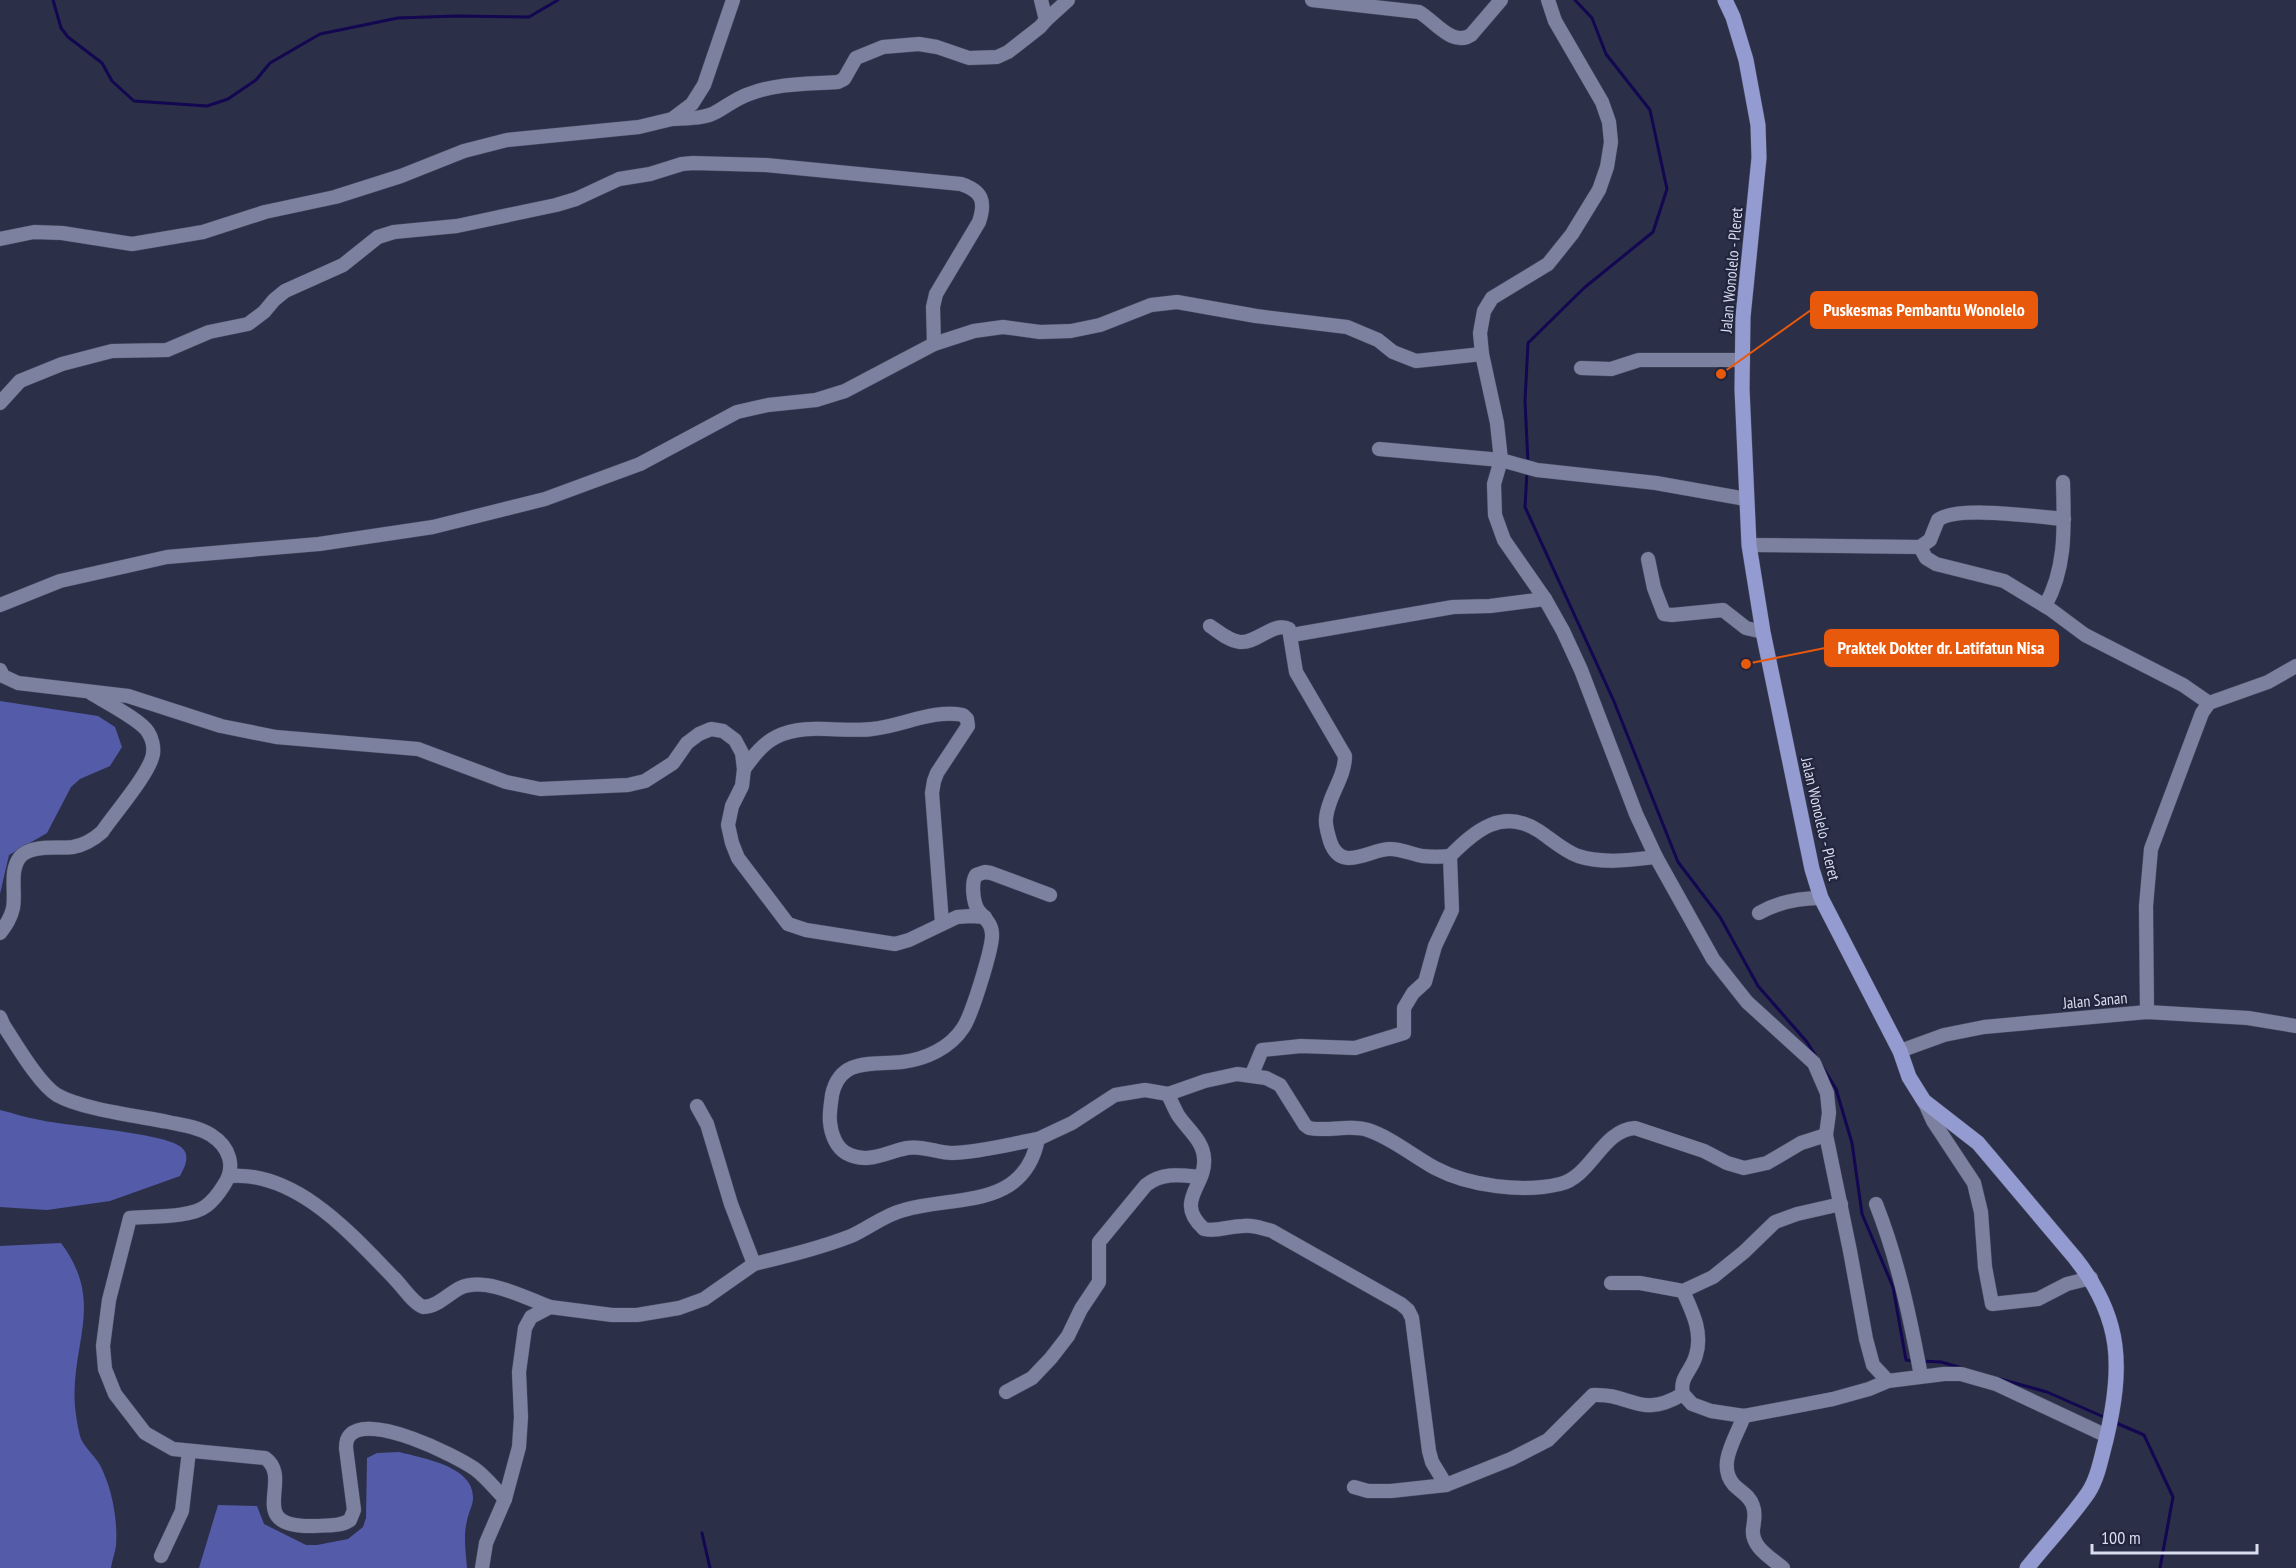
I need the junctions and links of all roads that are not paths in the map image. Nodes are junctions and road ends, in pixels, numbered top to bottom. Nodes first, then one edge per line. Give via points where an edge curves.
1 (733, 0) edge
2 (1041, 0) edge
3 (1068, 0) edge
4 (1312, 0) edge
5 (1501, 0) edge
6 (1548, 0) edge
7 (1725, 0) edge
8 (1046, 20) junction
9 (672, 119) junction
10 (0, 239) edge
11 (934, 344) junction
12 (1482, 354) junction
13 (1743, 360) junction
14 (1581, 368) dead end
15 (0, 403) edge
16 (1379, 449) dead end
17 (1501, 460) junction
18 (2063, 482) dead end
19 (1746, 500) junction
20 (2064, 519) junction
21 (1749, 545) junction
22 (1920, 547) junction
23 (1648, 559) dead end
24 (1545, 599) junction
25 (0, 605) edge
26 (2045, 606) junction
27 (1210, 626) dead end
28 (1763, 632) junction
29 (1292, 636) junction
30 (2296, 666) edge
31 (0, 670) edge
32 (88, 691) junction
33 (2209, 703) junction
34 (744, 770) junction
35 (1450, 856) junction
36 (1656, 857) junction
37 (1050, 895) dead end
38 (1821, 898) junction
39 (1759, 913) dead end
40 (985, 917) junction
41 (942, 923) junction
42 (0, 933) edge
43 (2147, 1012) junction
44 (0, 1017) edge
45 (2296, 1026) edge
46 (1900, 1051) junction
47 (1252, 1074) junction
48 (1168, 1094) junction
49 (1924, 1101) junction
50 (697, 1106) dead end
51 (1826, 1135) junction
52 (1038, 1139) junction
53 (230, 1176) junction
54 (1200, 1177) junction
55 (1840, 1204) junction
56 (1876, 1204) dead end
57 (754, 1264) junction
58 (2091, 1278) junction
59 (1611, 1282) dead end
60 (1683, 1291) junction
61 (550, 1307) junction
62 (1920, 1373) junction
63 (1888, 1381) junction
64 (1006, 1392) dead end
65 (1683, 1394) junction
66 (1744, 1416) junction
67 (2108, 1434) junction
68 (189, 1451) junction
69 (1446, 1485) junction
70 (1354, 1487) dead end
71 (505, 1499) junction
72 (161, 1556) dead end
73 (482, 1568) edge
74 (1783, 1568) edge
75 (2027, 1568) edge

1 - 9 street via 704,85 693,104
2 - 8 street
3 - 8 street
4 - 5 street via 1419,12 1457,39 1464,39
6 - 12 street via 1555,21 1602,102 1611,142 1608,167 1572,234 1548,264 1492,298 1484,311 1480,333
7 - 13 main road, Jalan Wonolelo - Pleret via 1746,60 1758,125 1759,158 1743,317
8 - 9 street via 997,57 969,58 919,44 883,47 856,58 838,82 771,87 747,94 715,113
9 - 10 street via 639,127 507,140 464,151 334,197 203,231 132,244 62,233 34,232
11 - 12 street via 974,331 1003,327 1071,332 1151,305 1177,302 1347,327 1416,361
11 - 15 street via 936,294 983,210 981,198 973,188 766,165 693,163 619,179 556,205 457,226 378,237 343,265 285,291 248,324 209,332 167,350 112,351 62,364 20,381
11 - 25 street via 844,391 816,400 737,412 640,464 545,500 433,527 319,544 167,557 60,581
12 - 17 street
13 - 14 street via 1639,360 1611,369
13 - 19 main road, Jalan Wonolelo - Pleret
16 - 17 street
17 - 19 street via 1537,470 1656,483
17 - 24 street via 1494,484 1495,515 1504,540
18 - 20 street
19 - 21 main road, Jalan Wonolelo - Pleret
20 - 22 street via 1952,513 1938,520 1930,540
20 - 26 street via 2064,549 2058,578
21 - 22 street
21 - 28 main road, Jalan Wonolelo - Pleret
22 - 26 street via 1926,558 1936,564 2004,581
23 - 28 street via 1664,614 1723,610 1746,628
24 - 29 street via 1453,607
24 - 36 street via 1581,670
26 - 33 street via 2085,636 2163,674
27 - 29 street via 1238,642 1281,627 1289,629
28 - 38 main road, Jalan Wonolelo - Pleret
29 - 35 street via 1296,672 1344,756 1345,766 1326,817 1326,829 1337,854 1357,858 1389,849
30 - 33 street via 2268,682
31 - 32 street via 3,676 18,682
32 - 34 street via 128,696 221,726 276,737 418,749 506,782 540,789 645,781 673,763 687,743 711,729 723,731 735,740
32 - 42 street via 140,724 153,742 153,755 95,838 75,846 23,853 14,872 13,908
33 - 43 street via 2151,849 2146,906
34 - 41 street via 728,825 732,843 738,858 788,924 895,944
34 - 41 street via 759,749 794,731 874,729 926,716 963,715 968,726 933,781
35 - 36 street via 1475,832 1509,822 1536,829 1579,856 1616,861
35 - 47 street via 1452,910 1435,946 1425,982 1404,1008 1404,1033 1355,1048 1301,1046 1262,1050
36 - 51 street via 1730,982 1814,1063 1827,1093
37 - 40 street via 991,873 980,873 974,878 974,894 977,909
38 - 39 street via 1772,905
38 - 46 main road, Jalan Wonolelo - Pleret
40 - 41 street via 957,917
40 - 52 street via 991,925 992,937 970,1016 961,1032 946,1048 917,1059 865,1064 842,1073 832,1097 832,1132 841,1150 864,1159 908,1148 951,1153
43 - 45 street, Jalan Sanan via 2248,1018
43 - 46 street, Jalan Sanan via 1984,1027 1944,1035
44 - 53 street via 53,1093 79,1103 189,1126 211,1135 226,1148
46 - 49 main road, Jalan Wonolelo - Pleret via 1909,1077
47 - 48 street via 1223,1076
47 - 51 street via 1280,1085 1309,1128 1368,1130 1448,1174 1497,1187 1562,1184 1627,1129 1635,1128 1744,1168 1767,1163 1801,1143
48 - 52 street via 1145,1089 1115,1095
48 - 54 street via 1178,1115 1201,1145 1204,1168
49 - 58 main road, Jalan Wonolelo - Pleret via 1978,1143
49 - 58 street via 1974,1183 1992,1304 2038,1299 2067,1284
50 - 57 street
51 - 55 street
52 - 57 street via 1025,1172 993,1193 905,1209 830,1244
53 - 61 street via 246,1175 276,1184 320,1207 423,1307 462,1287 488,1285
53 - 68 street via 205,1207 194,1212 129,1218 108,1300 103,1346 105,1369 115,1394 145,1433 173,1449
54 - 64 street via 1176,1174 1146,1185 1099,1242 1099,1282 1068,1336 1032,1378
54 - 69 street via 1190,1203 1192,1214 1204,1229 1214,1232 1257,1226 1272,1230 1408,1310 1429,1451
55 - 60 street via 1775,1222 1713,1277
55 - 63 street via 1871,1357
56 - 62 street via 1897,1263
57 - 61 street via 704,1299 680,1308 621,1315
58 - 67 main road, Jalan Wonolelo - Pleret via 2115,1338 2118,1365
59 - 60 street
60 - 65 street via 1698,1328 1696,1356 1683,1377
61 - 71 street via 531,1317 525,1328 519,1372 519,1447
62 - 63 street
62 - 67 street via 1981,1378
63 - 66 street via 1833,1399
65 - 66 street via 1692,1404 1711,1411
65 - 69 street via 1665,1404 1644,1406 1603,1394 1593,1395 1548,1440
66 - 74 street via 1726,1462 1726,1475 1754,1507 1755,1544
67 - 75 main road, Jalan Wonolelo - Pleret via 2089,1491
68 - 71 street via 266,1458 274,1468 275,1512 280,1519 296,1526 339,1525 350,1520 354,1510 347,1439 356,1430 366,1428 394,1432 475,1469
68 - 72 street via 182,1511
69 - 70 street via 1391,1491
71 - 73 street via 486,1543

